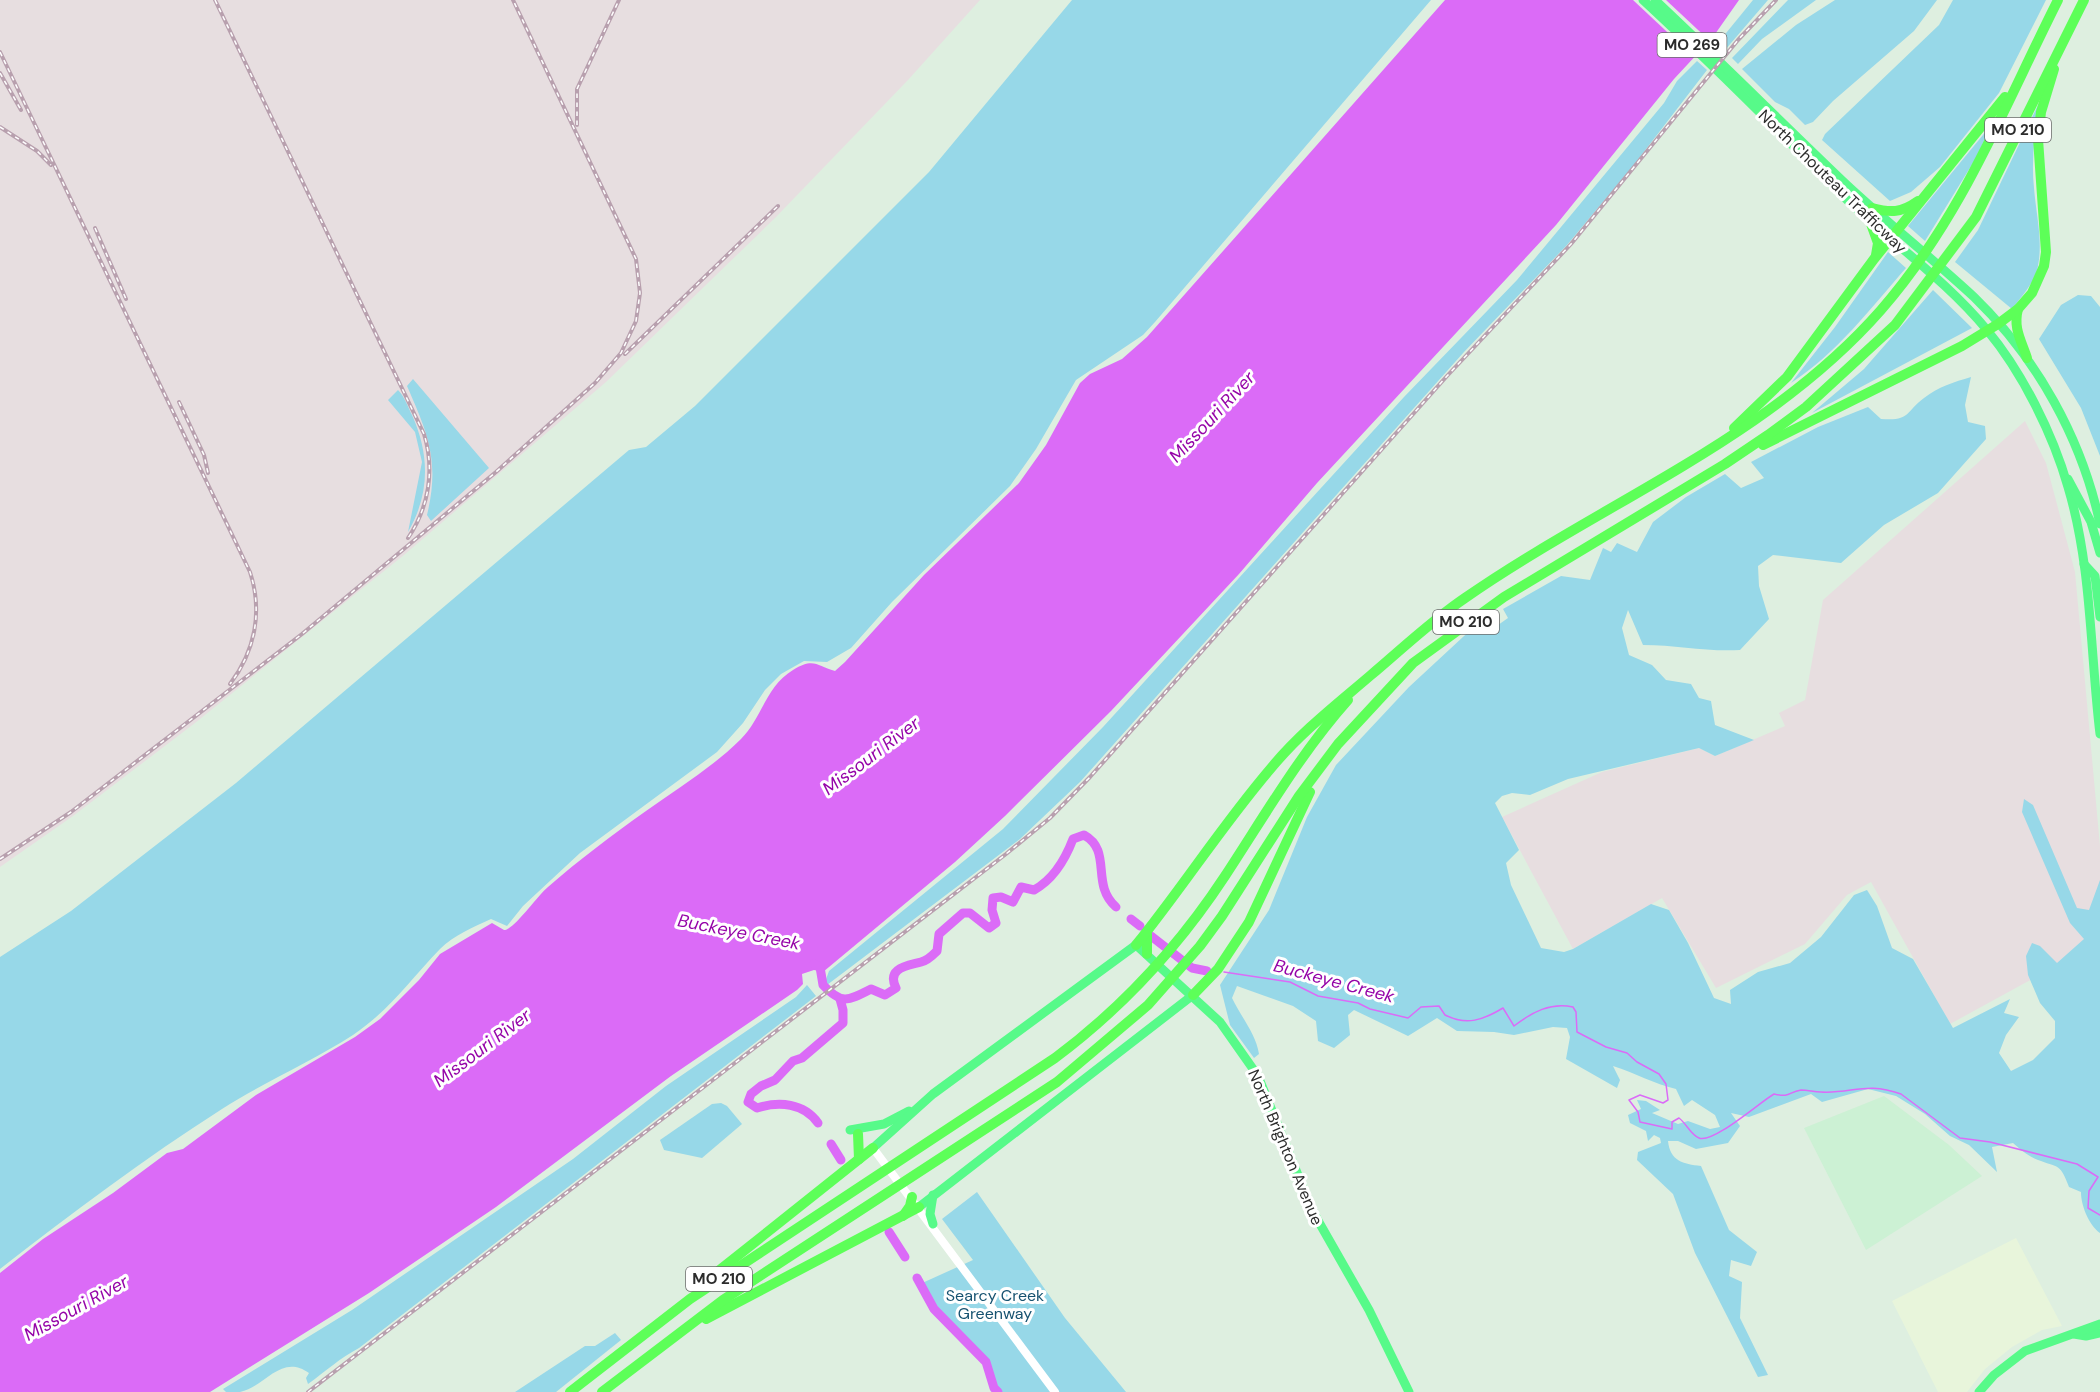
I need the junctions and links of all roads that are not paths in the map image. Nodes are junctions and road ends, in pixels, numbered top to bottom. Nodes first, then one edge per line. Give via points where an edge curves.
1 (1643, 0) edge
2 (1655, 0) edge
3 (2058, 0) edge
4 (2084, 0) edge
5 (2065, 36) junction
6 (2019, 77) junction
7 (1744, 88) junction
8 (1800, 144) junction
9 (1930, 192) junction
10 (1872, 208) junction
11 (1870, 221) junction
12 (1899, 231) junction
13 (1891, 240) junction
14 (1874, 259) junction
15 (2018, 309) junction
16 (1998, 324) junction
17 (1988, 331) junction
18 (2027, 358) junction
19 (1711, 447) junction
20 (1725, 464) junction
21 (2062, 469) junction
22 (2100, 524) edge
23 (2100, 553) edge
24 (2084, 564) junction
25 (2100, 617) edge
26 (1368, 677) junction
27 (2100, 734) edge
28 (1338, 744) junction
29 (1148, 930) junction
30 (1136, 945) junction
31 (1147, 954) junction
32 (1192, 995) junction
33 (921, 1104) junction
34 (854, 1132) joint
35 (873, 1148) junction
36 (859, 1159) junction
37 (933, 1196) junction
38 (912, 1197) junction
39 (919, 1207) junction
40 (903, 1216) junction
41 (933, 1224) junction
42 (690, 1299) junction
43 (1370, 1310) junction
44 (2100, 1324) edge
45 (2100, 1333) edge
46 (2074, 1334) junction
47 (645, 1358) junction
48 (570, 1392) edge
49 (602, 1392) edge
50 (1054, 1392) edge
51 (1409, 1392) edge
52 (1416, 1392) edge
53 (1979, 1392) edge

1 - 7 main road, North Chouteau Trafficway / MO 269
2 - 7 main road, North Chouteau Trafficway / MO 269
3 - 6 highway, MO 210
4 - 5 highway, MO 210
5 - 15 highway via 2041,112 2038,139 2038,175 2046,233 2044,266 2032,293
5 - 20 highway, MO 210 via 1976,217 1895,325 1806,407
6 - 9 highway
6 - 19 highway, MO 210 via 1967,188 1880,312 1827,365 1752,423
7 - 8 main road, North Chouteau Trafficway / MO 269
8 - 10 main road, North Chouteau Trafficway
8 - 11 main road, North Chouteau Trafficway
9 - 10 highway via 1900,212
9 - 12 highway
10 - 12 main road, North Chouteau Trafficway
11 - 13 main road, North Chouteau Trafficway
11 - 14 highway via 1878,243
12 - 13 highway
12 - 16 main road, North Chouteau Trafficway via 1975,298
13 - 14 highway
13 - 17 main road, North Chouteau Trafficway
14 - 19 highway via 1787,377
15 - 16 highway
15 - 18 highway via 2016,331
16 - 17 highway
16 - 18 main road, North Chouteau Trafficway
17 - 20 highway
17 - 21 main road, North Chouteau Trafficway via 2036,408
18 - 22 main road, North Chouteau Trafficway via 2066,425 2085,469
19 - 26 highway, MO 210 via 1471,594
20 - 28 highway, MO 210 via 1468,620 1413,663
21 - 23 main road via 2078,492
21 - 24 main road
24 - 25 main road via 2095,576
24 - 27 main road
26 - 29 highway via 1326,712 1275,764
26 - 42 highway, MO 210 via 1305,752 1185,932 1110,1013 1072,1046
28 - 32 highway via 1303,804 1249,922 1218,969
28 - 47 highway, MO 210 via 1200,946 1110,1040 1058,1082 723,1300
29 - 30 highway
29 - 31 highway via 1144,939
30 - 31 main road, North Brighton Avenue
30 - 33 main road
31 - 32 main road, North Brighton Avenue
32 - 37 main road
32 - 43 main road, North Brighton Avenue via 1220,1022 1258,1076 1312,1210
33 - 34 main road via 885,1124
33 - 35 main road
34 - 36 highway
35 - 36 highway
35 - 38 street
36 - 42 highway via 701,1284
37 - 39 main road
37 - 41 main road
38 - 39 street
38 - 40 highway
39 - 40 highway
39 - 41 street
40 - 47 highway via 747,1296
41 - 50 street
42 - 48 highway, MO 210
43 - 51 main road, North Brighton Avenue
43 - 52 main road, North Brighton Avenue
44 - 46 main road
45 - 46 main road
46 - 53 main road via 2025,1351
47 - 49 highway, MO 210

